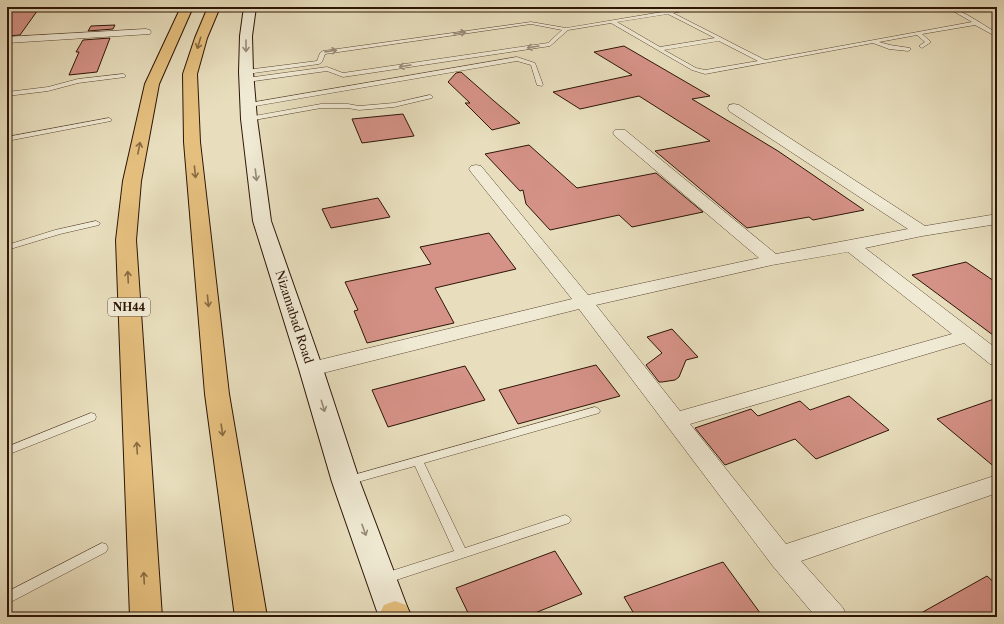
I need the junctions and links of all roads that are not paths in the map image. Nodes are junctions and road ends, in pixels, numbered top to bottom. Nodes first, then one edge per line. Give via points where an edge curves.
1 (187, 7) edge
2 (214, 7) edge
3 (250, 7) edge
4 (700, 7) edge
5 (948, 7) edge
6 (668, 12) junction
7 (611, 21) junction
8 (977, 23) junction
9 (566, 29) junction
10 (146, 32) dead end
11 (919, 34) junction
12 (997, 35) edge
13 (719, 38) junction
14 (7, 40) edge
15 (873, 42) junction
16 (922, 46) dead end
17 (659, 49) junction
18 (908, 49) dead end
19 (763, 61) junction
20 (123, 76) dead end
21 (247, 76) junction
22 (540, 85) dead end
23 (7, 94) edge
24 (430, 97) dead end
25 (734, 108) dead end
26 (249, 112) junction
27 (110, 120) dead end
28 (620, 133) dead end
29 (7, 139) edge
30 (476, 169) dead end
31 (997, 219) edge
32 (96, 223) dead end
33 (922, 231) junction
34 (851, 246) junction
35 (7, 248) edge
36 (772, 260) junction
37 (584, 302) junction
38 (966, 336) junction
39 (997, 359) edge
40 (311, 369) junction
41 (595, 412) dead end
42 (91, 417) dead end
43 (676, 420) junction
44 (7, 450) edge
45 (418, 461) junction
46 (346, 482) junction
47 (997, 484) edge
48 (565, 520) dead end
49 (102, 548) dead end
50 (462, 554) junction
51 (781, 556) junction
52 (382, 580) junction
53 (7, 598) edge
54 (395, 616) edge
55 (146, 617) edge
56 (251, 617) edge
57 (833, 617) edge

55 -> 1 highway, NH44 via 126,240 132,181 152,84
2 -> 56 highway via 190,74 192,142 217,394
3 -> 21 main road, Nizamabad Road via 246,36
4 - 6 lane
5 - 8 lane
6 - 7 lane
6 - 13 lane
7 - 9 lane
7 - 17 lane
8 - 11 lane
8 - 12 lane
9 -> 21 lane via 550,44 343,75 327,69
21 -> 9 lane via 319,62 323,53 531,23
10 - 14 street
11 - 15 lane
11 - 16 lane via 928,42
13 - 17 lane
13 - 19 lane
15 - 18 lane
15 - 19 lane
17 - 19 lane via 694,69 705,72
20 - 23 lane
21 - 26 main road, Nizamabad Road
22 - 26 lane via 533,64 526,60 517,60
24 - 26 lane via 394,105 359,108 321,106
25 - 33 street
26 -> 40 main road, Nizamabad Road via 262,221
27 - 29 lane
28 - 36 street
30 - 37 street
31 - 33 street
32 - 35 lane
33 - 34 street
34 - 36 street
34 - 38 street
36 - 37 street
37 - 40 street
37 - 43 street
38 - 39 street
38 - 43 street
40 -> 46 main road, Nizamabad Road
41 - 45 lane
42 - 44 lane
43 - 51 street
45 - 46 lane
45 - 50 lane
46 -> 52 main road, Nizamabad Road
47 - 51 street
48 - 50 lane
49 - 53 lane
50 - 52 lane
51 - 57 street
52 - 54 main road, Nizamabad Road

